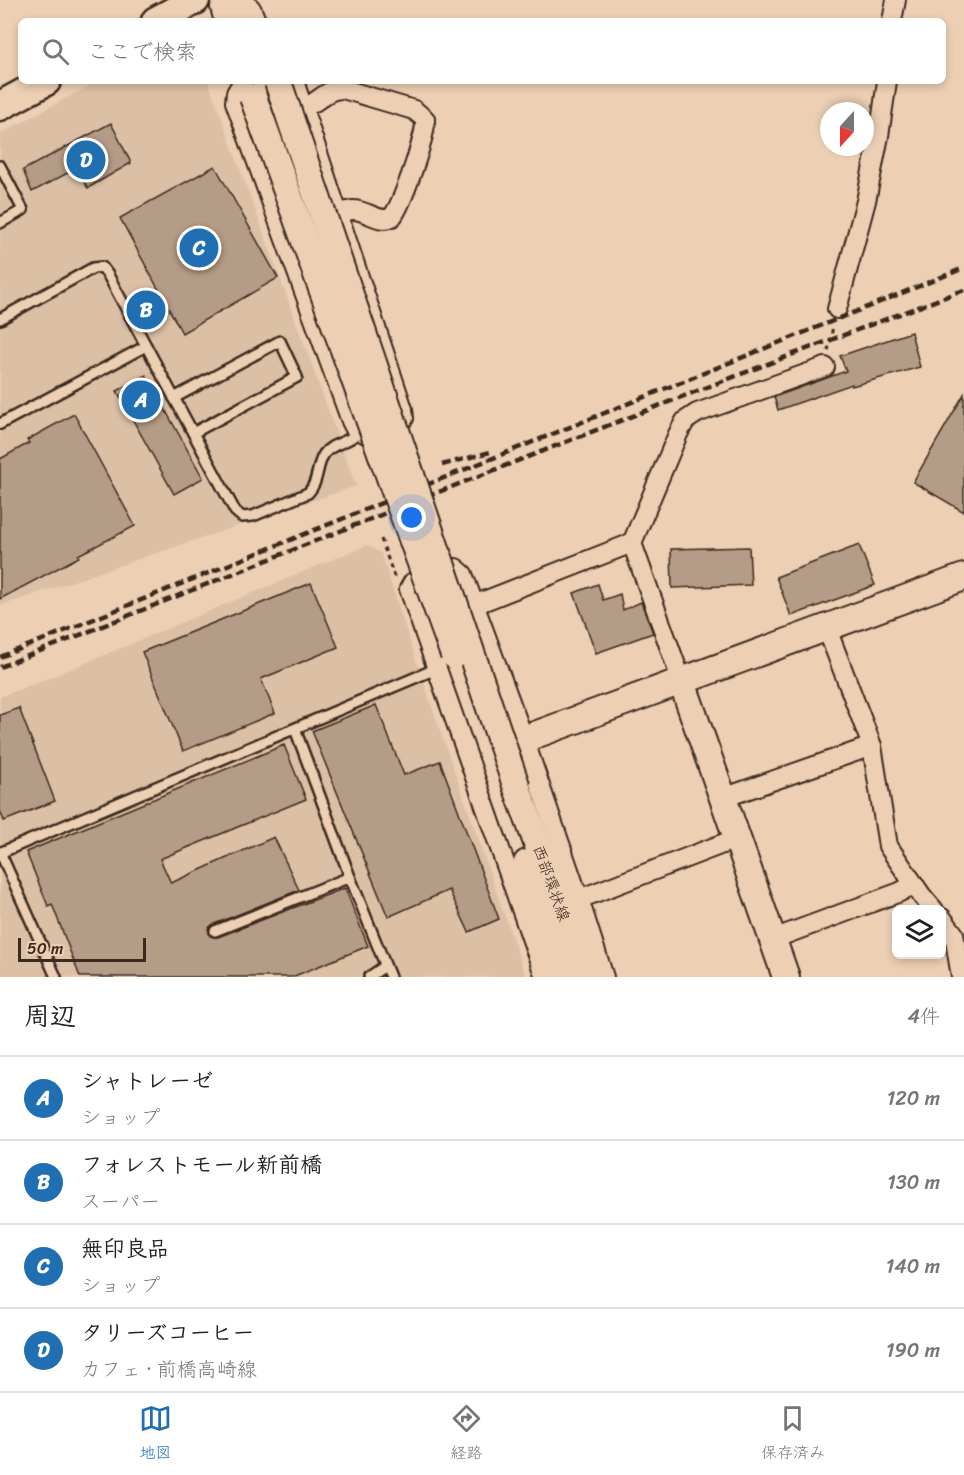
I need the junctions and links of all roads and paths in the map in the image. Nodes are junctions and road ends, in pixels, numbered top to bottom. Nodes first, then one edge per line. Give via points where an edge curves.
1 (195, 0) edge
2 (225, 0) edge
3 (238, 0) edge
4 (896, 0) edge
5 (162, 18) edge
6 (227, 18) edge
7 (251, 18) edge
8 (893, 18) edge
9 (40, 84) edge
10 (284, 84) edge
11 (285, 84) edge
12 (887, 84) edge
13 (248, 86) edge
14 (0, 106) edge
15 (303, 108) junction
16 (0, 166) edge
17 (338, 214) junction
18 (0, 223) edge
19 (837, 309) joint
20 (0, 319) edge
21 (146, 346) junction
22 (825, 367) joint
23 (174, 398) junction
24 (0, 424) edge
25 (359, 431) junction
26 (193, 433) junction
27 (632, 543) junction
28 (964, 577) edge
29 (474, 605) junction
30 (826, 629) junction
31 (438, 668) junction
32 (682, 682) junction
33 (295, 729) junction
34 (524, 739) junction
35 (872, 746) junction
36 (510, 790) junction
37 (723, 798) junction
38 (738, 838) junction
39 (1, 852) edge
40 (350, 877) junction
41 (914, 884) junction
42 (579, 899) junction
43 (931, 905) edge
44 (946, 923) edge
45 (215, 931) dead end
46 (773, 939) junction
47 (385, 966) junction
48 (56, 977) edge
49 (369, 977) edge
50 (390, 977) edge
51 (545, 977) edge
52 (564, 977) edge
53 (586, 977) edge
54 (604, 977) edge
55 (786, 977) edge
56 (961, 977) edge

1 - 5 main road
2 - 6 street
3 - 7 street
4 - 8 street
9 - 14 main road
10 - 36 street, bridge
11 - 15 street
12 - 19 street via 866,201
13 - 25 street via 237,93 235,102 351,421
13 - 36 street, bridge
15 - 17 street
15 - 17 street via 337,89 414,110 425,119 418,153 392,217 382,219 352,210
16 - 18 lane via 23,210
17 - 25 street via 404,418 382,431
19 - 22 path
20 - 21 lane via 93,268 102,267
21 - 23 lane
21 - 24 lane
22 - 27 street via 697,413 685,421
23 - 26 lane
23 - 26 lane via 280,341 297,377
25 - 26 lane via 355,438 324,454 308,493 245,517 235,511
27 - 29 street
27 - 32 street
28 - 30 street
29 - 31 street via 463,574 456,568 410,585
29 - 34 street
30 - 32 street
30 - 35 street
31 - 33 lane
31 - 51 street
32 - 34 street
32 - 37 street
33 - 39 lane
33 - 40 lane
34 - 42 street
35 - 37 street
35 - 41 street via 888,846
36 - 52 street, 西部環状線
36 - 53 street, 西部環状線
37 - 38 street
38 - 42 street
38 - 46 street
39 - 48 lane
40 - 45 lane
40 - 47 lane
41 - 43 street
41 - 46 street
42 - 54 street
44 - 56 street via 954,934
46 - 55 street
47 - 49 lane
47 - 50 lane

